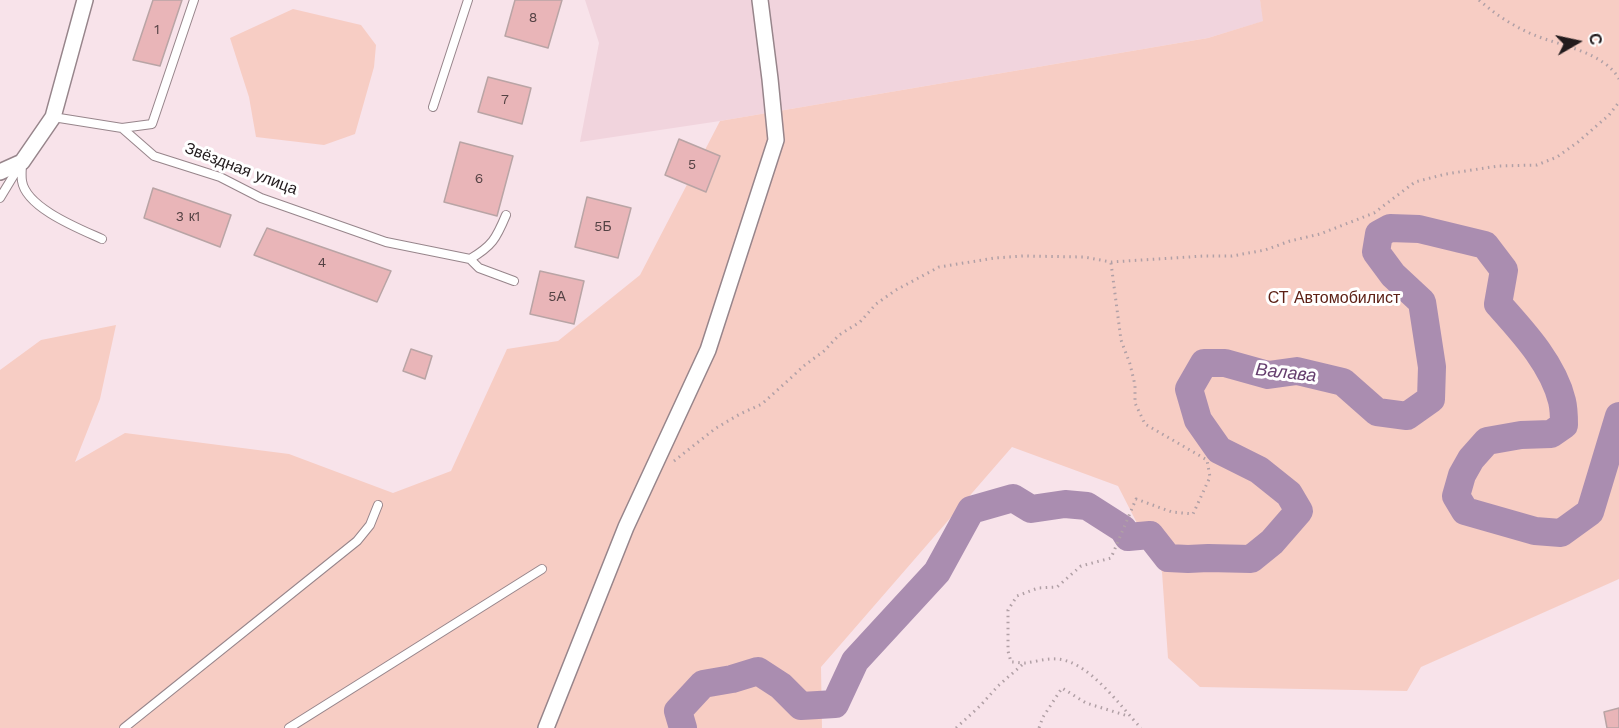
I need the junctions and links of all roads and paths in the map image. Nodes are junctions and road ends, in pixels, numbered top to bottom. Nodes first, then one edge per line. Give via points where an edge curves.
1 (85, 0) edge
2 (194, 0) edge
3 (468, 0) edge
4 (760, 0) edge
5 (1479, 0) edge
6 (1619, 79) edge
7 (1619, 102) edge
8 (433, 107) dead end
9 (52, 117) junction
10 (122, 128) junction
11 (22, 162) junction
12 (0, 172) edge
13 (0, 198) edge
14 (506, 215) dead end
15 (102, 239) dead end
16 (470, 259) junction
17 (1111, 262) junction
18 (514, 281) dead end
19 (670, 464) dead end
20 (378, 505) dead end
21 (542, 569) dead end
22 (1025, 663) junction
23 (1130, 717) junction
24 (124, 728) edge
25 (289, 728) edge
26 (546, 728) edge
27 (956, 728) edge
28 (1039, 728) edge
29 (1141, 728) edge

1 - 9 street
2 - 10 lane via 152,124
3 - 8 lane
4 - 26 street via 776,140 708,350 626,527
5 - 6 path via 1495,14 1534,35 1598,58
7 - 17 path via 1609,115 1557,157 1537,165 1498,166 1415,182 1374,213 1320,234 1232,255
9 - 10 lane
9 - 11 street
10 - 16 lane, Звёздная улица via 154,156 220,177 261,198 386,242
11 - 12 street
11 - 13 lane
11 - 15 lane via 22,183 31,198 56,218
14 - 16 lane via 498,236 486,250
16 - 18 lane, Звёздная улица via 479,268
17 - 19 path via 1084,257 1023,256 939,267 876,304 762,404 717,428
17 - 22 path via 1121,340 1135,385 1135,403 1145,424 1207,460 1210,477 1192,514 1172,512 1136,499 1111,558 1081,566 1057,587 1038,588 1017,596 1008,610 1008,651 1011,662
20 - 24 lane via 370,525 357,541
21 - 25 lane
22 - 23 path via 1057,659 1072,663 1087,672
22 - 27 path
23 - 28 path via 1086,703 1062,688
23 - 29 path

